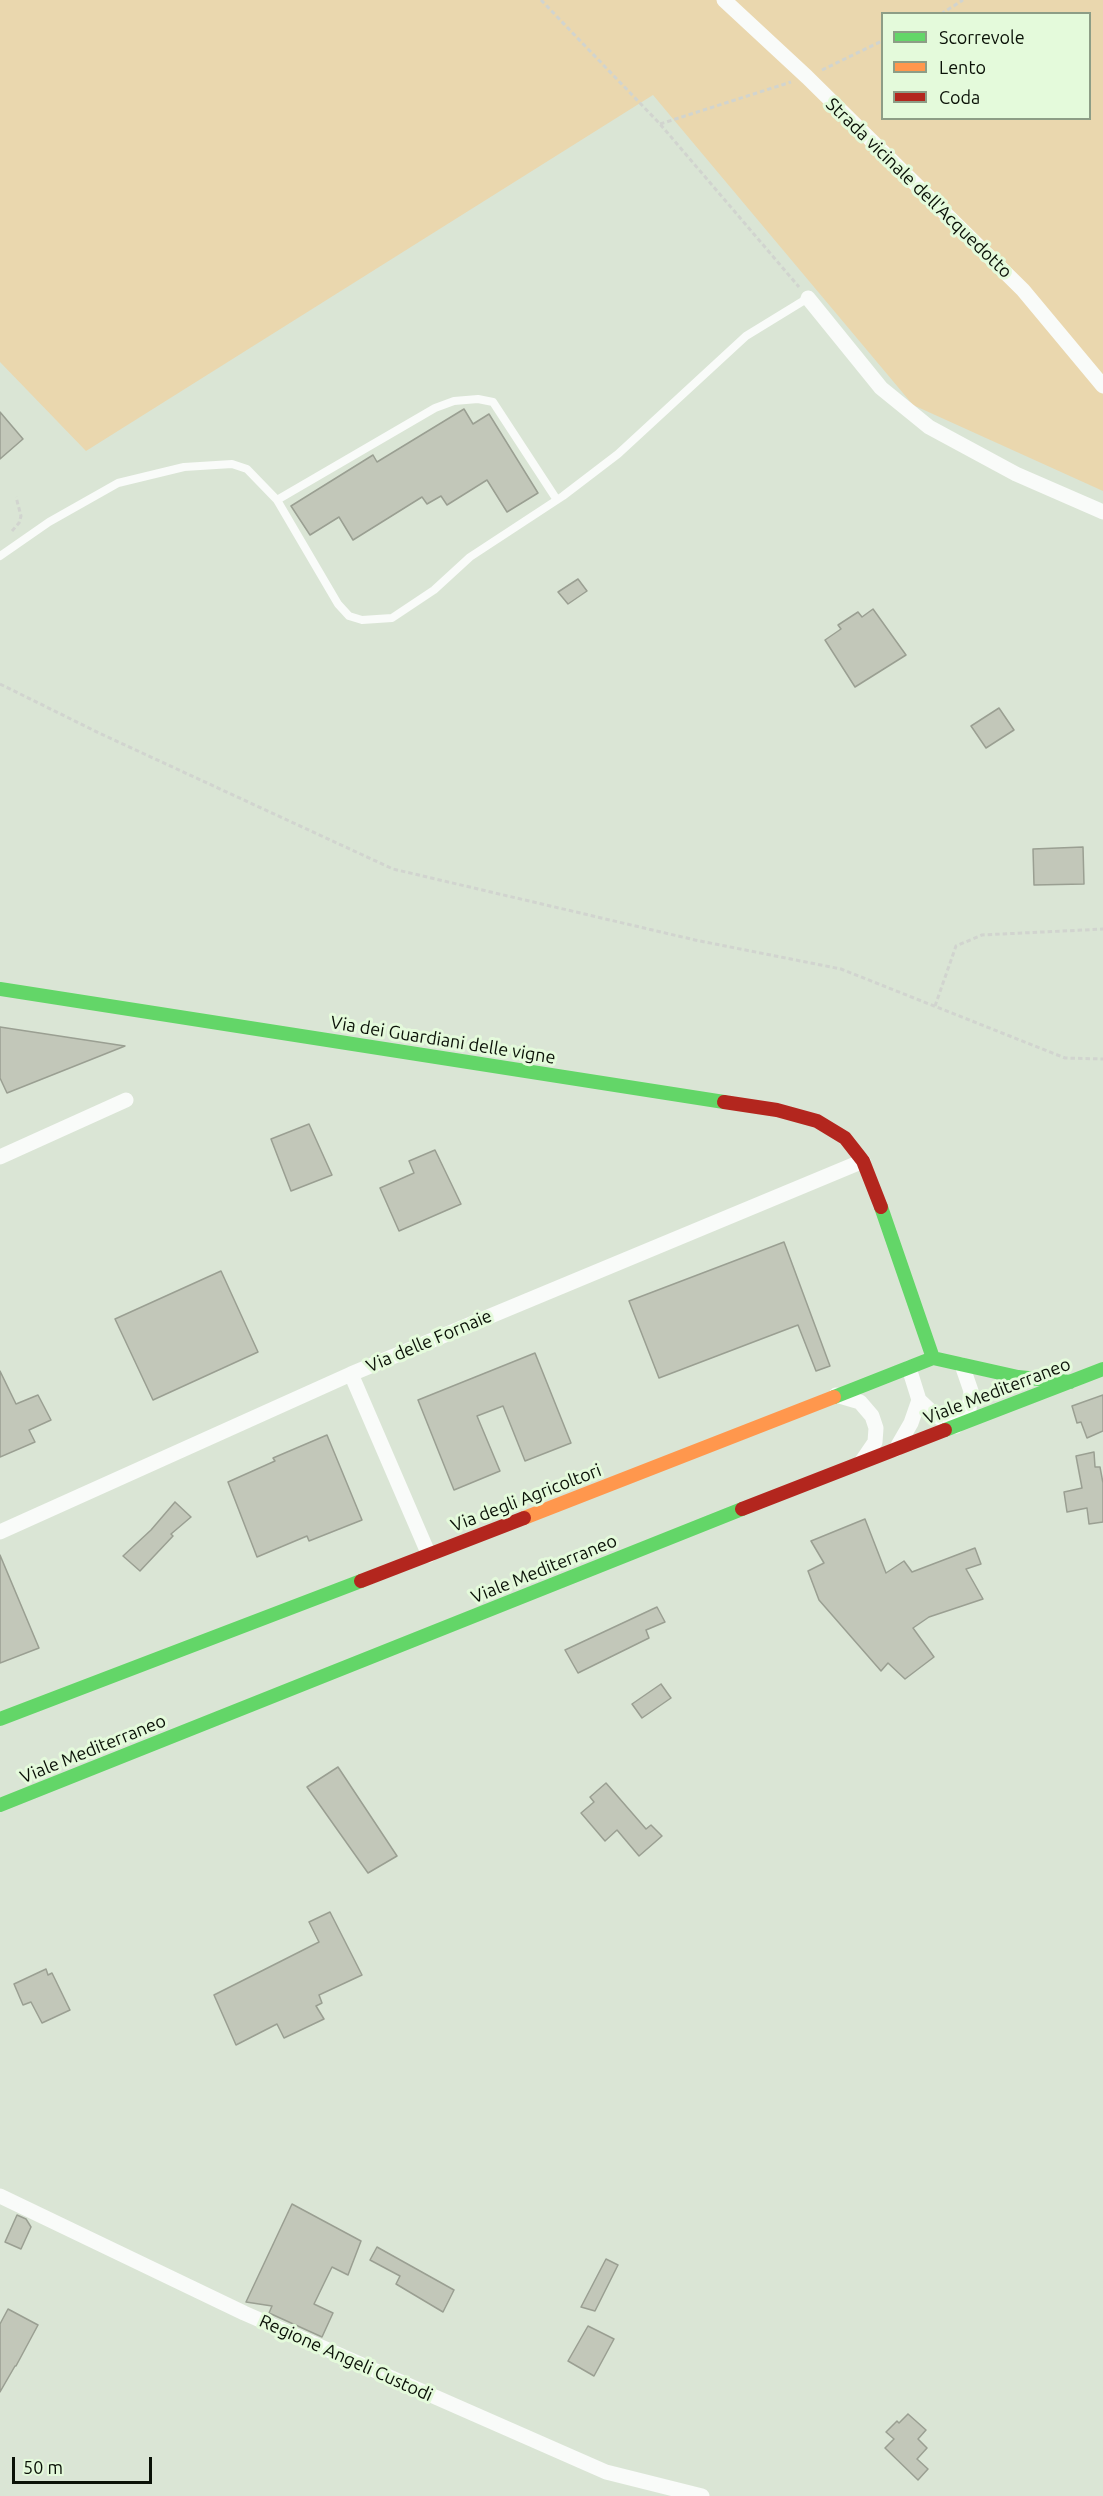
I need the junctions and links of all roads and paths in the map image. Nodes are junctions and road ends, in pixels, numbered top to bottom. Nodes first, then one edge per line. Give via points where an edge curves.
1 (541, 0) edge
2 (724, 0) edge
3 (963, 0) edge
4 (944, 12) edge
5 (881, 41) edge
6 (807, 77) junction
7 (660, 124) junction
8 (808, 298) junction
9 (1103, 386) edge
10 (16, 497) dead end
11 (277, 500) junction
12 (557, 500) junction
13 (1103, 512) edge
14 (10, 532) dead end
15 (0, 556) edge
16 (0, 684) edge
17 (1103, 929) edge
18 (0, 989) edge
19 (934, 1006) junction
20 (1103, 1059) edge
21 (126, 1100) dead end
22 (0, 1157) edge
23 (863, 1161) junction
24 (933, 1358) junction
25 (962, 1365) junction
26 (909, 1368) junction
27 (1103, 1369) edge
28 (351, 1374) junction
29 (1072, 1382) junction
30 (836, 1395) junction
31 (919, 1400) junction
32 (957, 1426) junction
33 (896, 1449) junction
34 (862, 1461) junction
35 (0, 1532) edge
36 (429, 1555) junction
37 (0, 1719) edge
38 (0, 1805) edge
39 (0, 2196) edge
40 (702, 2496) edge

1 - 7 path
2 - 6 street, Strada vicinale dell'Acquedotto
3 - 4 path
5 - 6 path
6 - 7 path
6 - 9 street, Strada vicinale dell'Acquedotto via 1023,290
7 - 8 path
8 - 12 lane via 746,336 618,454
8 - 13 street via 881,388 929,427 1016,474
10 - 14 path via 21,516
11 - 12 lane via 435,408 478,399 493,402 504,416
11 - 12 lane via 338,604 349,616 378,621 406,610 470,557
11 - 15 lane via 247,469 232,464 184,467 118,483 49,522
16 - 19 path via 393,869 695,940 841,969
17 - 19 path via 982,934 956,946
18 - 23 street, Via dei Guardiani delle vigne via 777,1110 817,1121 845,1138
19 - 20 path via 1065,1058
21 - 22 street
23 - 24 street, Via dei Guardiani delle vigne
23 - 28 street, Via delle Fornaie
24 - 25 street
24 - 26 street, Via degli Agricoltori
25 - 29 street via 1018,1377
25 - 32 street via 971,1391 969,1410
26 - 30 street, Via degli Agricoltori
26 - 31 street
27 - 29 street, Viale Mediterraneo
28 - 35 street, Via delle Fornaie
28 - 36 street
29 - 32 street, Viale Mediterraneo
30 - 34 street via 860,1402 872,1416 875,1442
30 - 36 street, Via degli Agricoltori
31 - 32 street via 936,1416
31 - 33 street
32 - 33 street, Viale Mediterraneo
33 - 34 street, Viale Mediterraneo
34 - 38 street, Viale Mediterraneo
36 - 37 street, Via degli Agricoltori
39 - 40 street, Regione Angeli Custodi via 244,2313 596,2467

